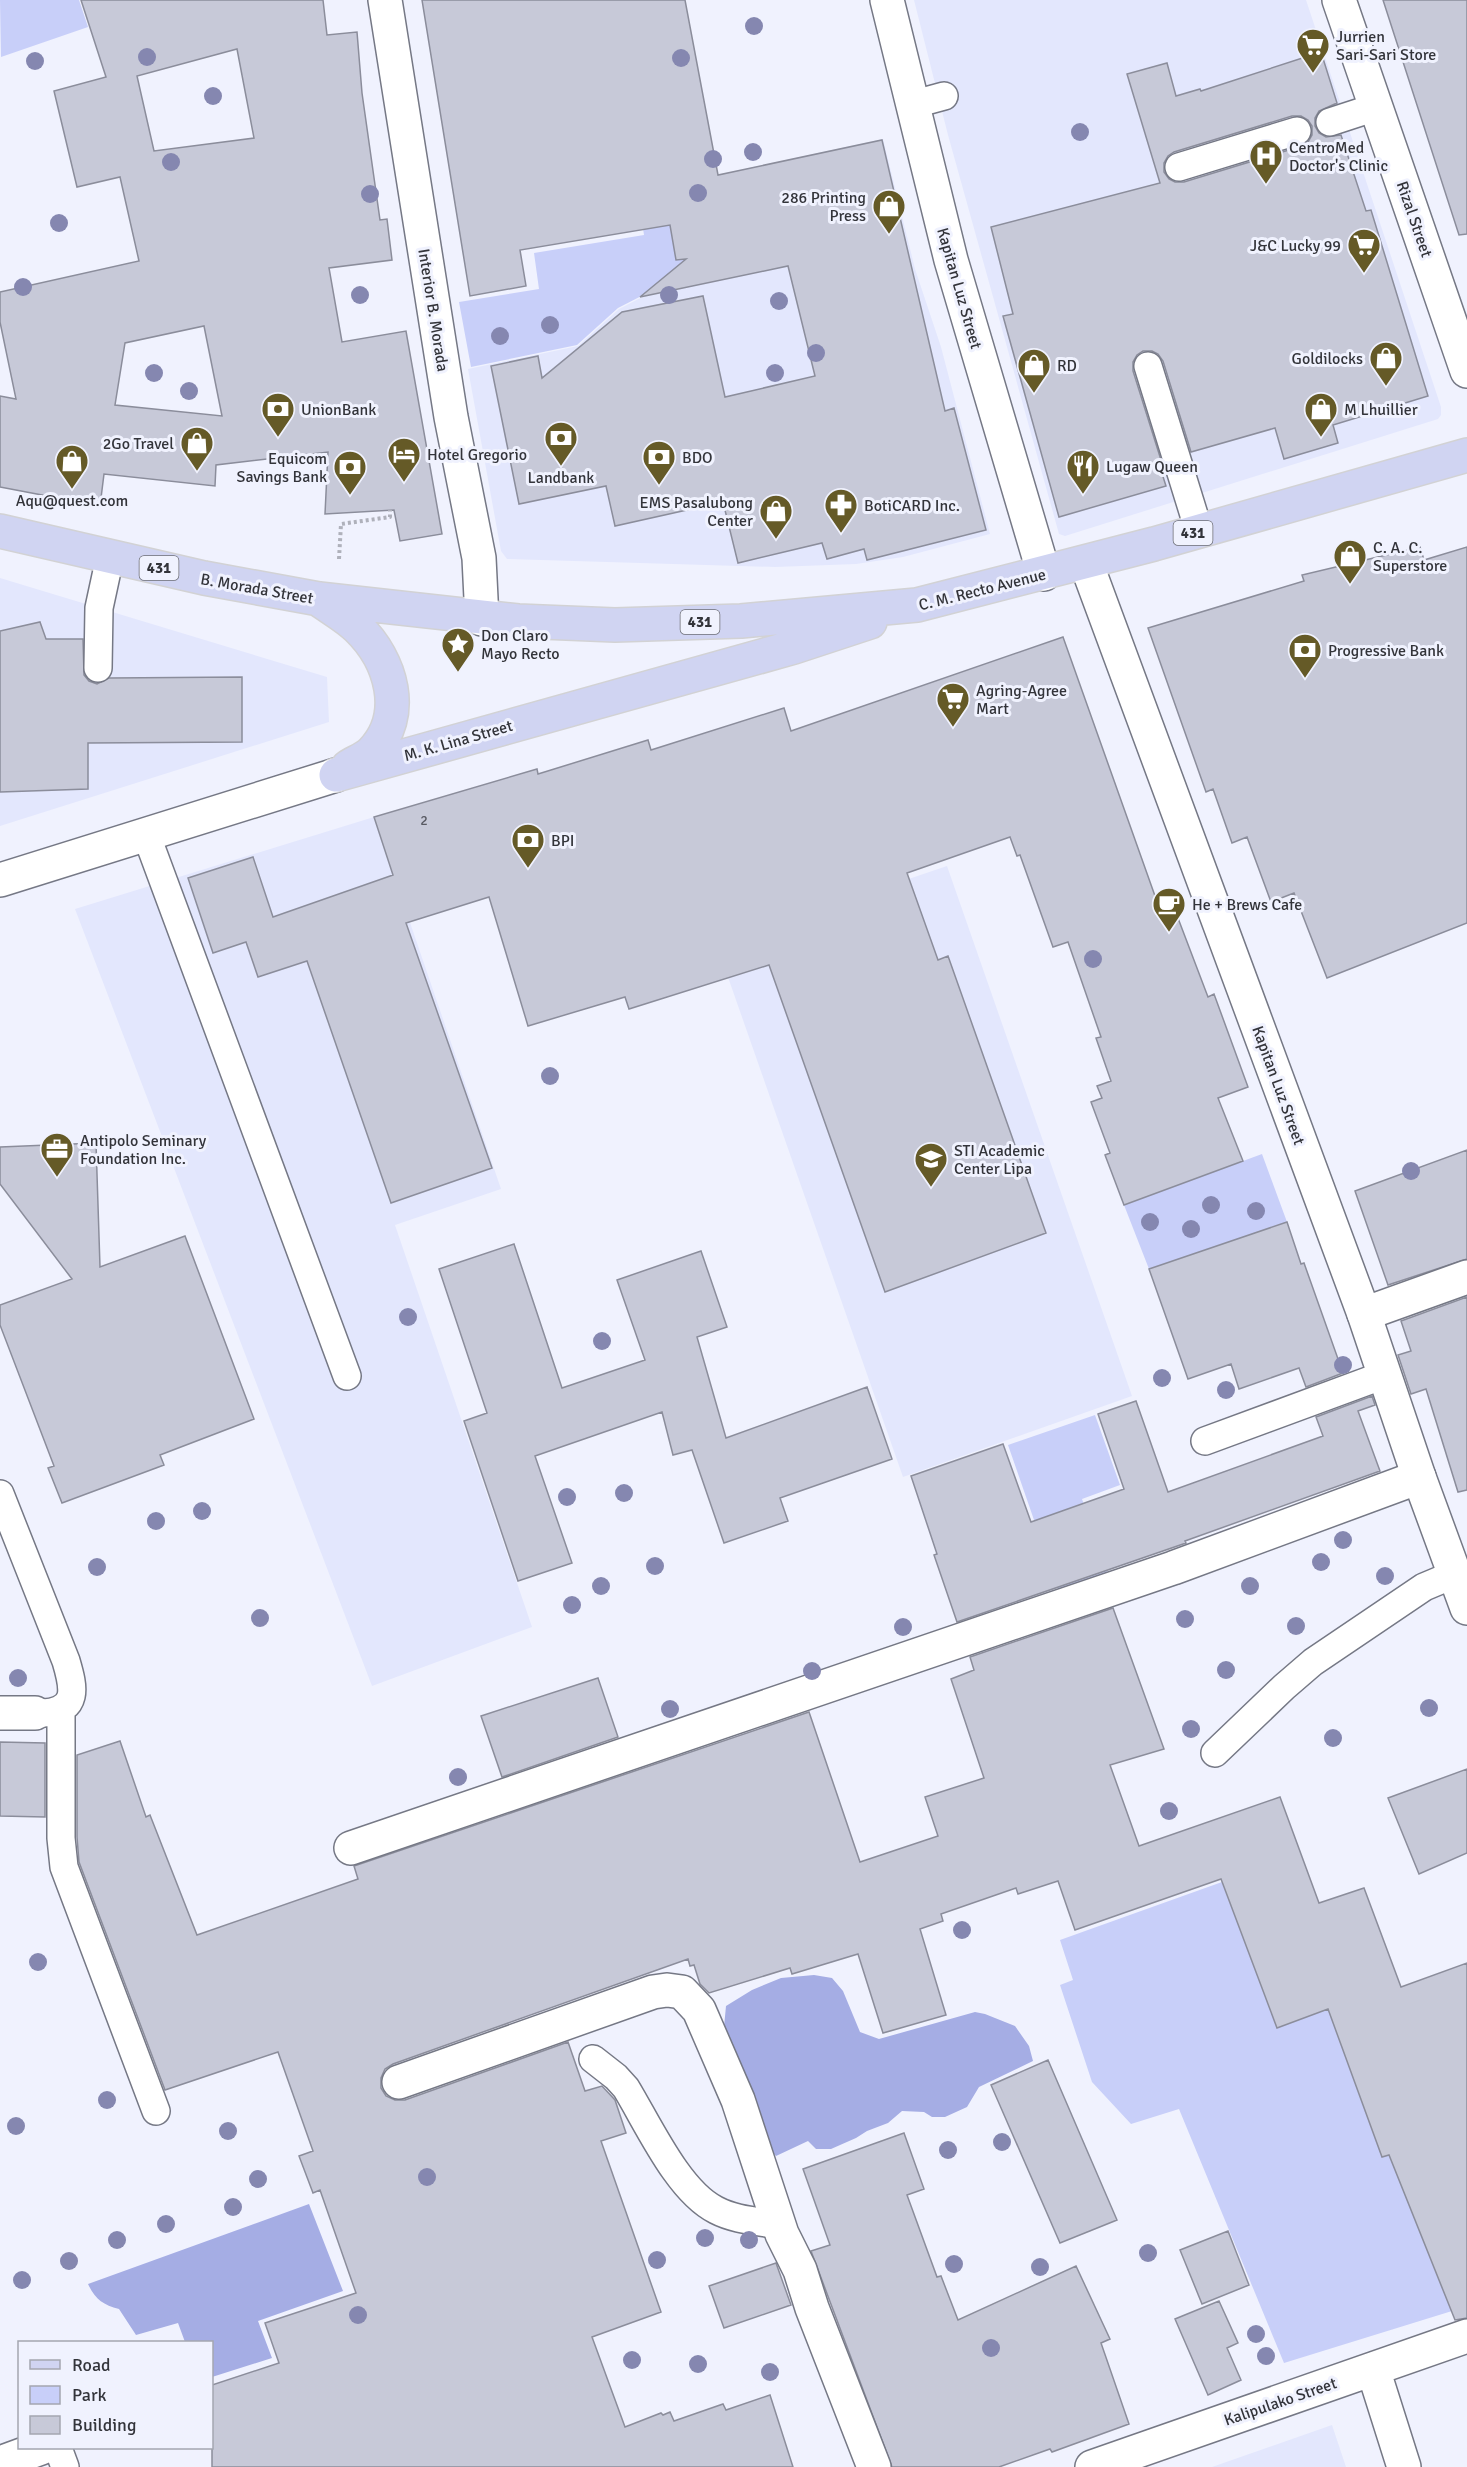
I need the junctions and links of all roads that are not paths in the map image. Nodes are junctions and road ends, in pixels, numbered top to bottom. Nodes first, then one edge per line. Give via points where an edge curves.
1 (385, 0) edge
2 (887, 0) edge
3 (1339, 0) edge
4 (944, 96) dead end
5 (911, 105) junction
6 (1376, 107) junction
7 (1330, 122) dead end
8 (1297, 131) dead end
9 (1179, 167) dead end
10 (1148, 366) dead end
11 (1467, 371) edge
12 (1467, 454) edge
13 (0, 531) edge
14 (1199, 531) junction
15 (110, 557) junction
16 (1086, 563) junction
17 (1044, 574) junction
18 (328, 600) junction
19 (916, 605) junction
20 (482, 619) junction
21 (98, 668) dead end
22 (336, 775) junction
23 (146, 834) junction
24 (0, 880) edge
25 (1467, 1277) edge
26 (1364, 1314) junction
27 (1384, 1375) junction
28 (347, 1376) dead end
29 (1205, 1441) dead end
30 (1419, 1477) junction
31 (0, 1494) edge
32 (1455, 1574) junction
33 (1467, 1608) edge
34 (48, 1711) junction
35 (0, 1713) edge
36 (1215, 1753) dead end
37 (351, 1848) dead end
38 (593, 2060) dead end
39 (399, 2082) dead end
40 (156, 2110) dead end
41 (779, 2225) junction
42 (1467, 2336) edge
43 (1373, 2369) junction
44 (38, 2449) edge
45 (58, 2449) edge
46 (0, 2463) edge
47 (65, 2467) edge
48 (874, 2467) edge
49 (1092, 2467) edge
50 (1404, 2467) edge

1 - 20 street, Interior B. Morada via 451,417 477,547
2 - 5 street, Kapitan Luz Street
3 - 6 street, Rizal Street
4 - 5 lane
5 - 17 street, Kapitan Luz Street via 944,190 951,260
6 - 7 lane
6 - 11 street, Rizal Street
8 - 9 lane
10 - 14 lane
12 - 14 main road, C. M. Recto Avenue / 431
13 - 15 main road, B. Morada Street / 431
14 - 16 main road, C. M. Recto Avenue / 431
15 - 18 main road, B. Morada Street / 431
15 - 21 lane via 99,608
16 - 17 main road, C. M. Recto Avenue / 431
16 - 26 street, Kapitan Luz Street
17 - 19 main road, C. M. Recto Avenue / 431
18 - 20 main road, B. Morada Street / 431
18 - 22 main road via 379,652 393,690 391,724 371,752
19 - 20 main road, C. M. Recto Avenue / 431 via 665,624
19 - 22 main road, M. K. Lina Street via 794,647
22 - 23 street, M. K. Lina Street
23 - 24 street, M. K. Lina Street
23 - 28 lane
25 - 26 street
26 - 27 street, Kapitan Luz Street
27 - 29 lane
27 - 30 street, Kapitan Luz Street
30 - 32 street, Kapitan Luz Street
30 - 37 street via 1173,1568
31 - 34 lane via 69,1671 70,1701
32 - 33 street, Kapitan Luz Street
32 - 36 lane via 1424,1587 1313,1662
34 - 35 street
34 - 40 lane via 64,1867
38 - 41 lane via 626,2088 679,2175 698,2198 721,2212
39 - 41 street via 653,1992 682,1992 699,2010 716,2046
41 - 48 street via 800,2270
42 - 43 street, Kalipulako Street
43 - 49 street, Kalipulako Street
43 - 50 street
44 - 46 street
45 - 47 lane

